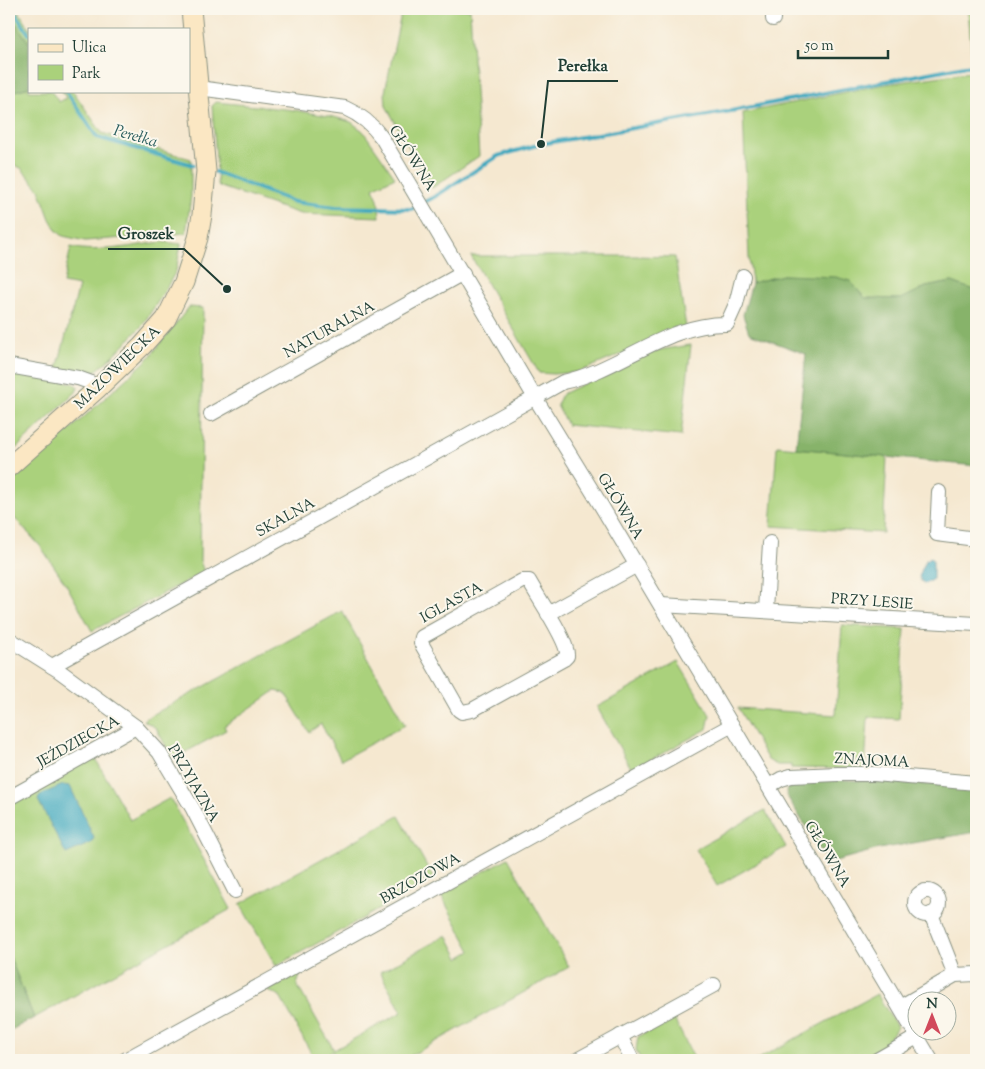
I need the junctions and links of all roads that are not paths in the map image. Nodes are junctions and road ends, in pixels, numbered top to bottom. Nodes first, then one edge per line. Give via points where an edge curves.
1 (192, 9) edge
2 (199, 88) junction
3 (463, 273) junction
4 (743, 276) dead end
5 (9, 366) edge
6 (97, 388) junction
7 (534, 396) junction
8 (211, 414) dead end
9 (9, 466) edge
10 (939, 492) dead end
11 (976, 539) edge
12 (770, 543) dead end
13 (637, 565) junction
14 (661, 604) junction
15 (766, 610) junction
16 (548, 614) junction
17 (976, 624) edge
18 (9, 639) edge
19 (52, 666) junction
20 (732, 724) junction
21 (136, 727) junction
22 (976, 782) edge
23 (769, 786) junction
24 (9, 798) edge
25 (235, 891) dead end
26 (931, 914) dead end
27 (976, 974) edge
28 (955, 975) junction
29 (714, 985) dead end
30 (900, 1007) junction
31 (908, 1022) edge
32 (620, 1036) junction
33 (910, 1042) edge
34 (920, 1042) edge
35 (125, 1060) edge
36 (577, 1060) edge
37 (632, 1060) edge
38 (877, 1060) edge
39 (931, 1060) edge

1 - 2 street, MAZOWIECKA
2 - 3 street, GŁÓWNA via 335,106 364,119 377,131
2 - 6 street, MAZOWIECKA via 206,171 202,215 189,269 166,319
3 - 7 street, GŁÓWNA
3 - 8 street, NATURALNA
4 - 7 street, SKALNA via 727,324 661,339
5 - 6 street via 78,378
6 - 9 street, MAZOWIECKA
7 - 13 street, GŁÓWNA
7 - 19 street, SKALNA
10 - 11 street via 937,534
12 - 15 street
13 - 14 street, GŁÓWNA
13 - 16 street
14 - 15 street, PRZY LESIE
14 - 20 street, GŁÓWNA
15 - 17 street, PRZY LESIE
16 - 16 street, IGLASTA via 567,649 567,656 472,710 459,710 421,643 422,637 522,581 528,581
18 - 19 street, PRZYJAZNA
19 - 21 street, PRZYJAZNA
20 - 23 street, GŁÓWNA
20 - 35 street, BRZOZOWA
21 - 24 street, JEŹDZIECKA
21 - 25 street, PRZYJAZNA via 159,752
22 - 23 street, ZNAJOMA via 838,774 791,776
23 - 30 street, GŁÓWNA
26 - 28 street
27 - 28 street
28 - 30 street
29 - 32 street
30 - 31 street, GŁÓWNA
32 - 36 street
32 - 37 street
33 - 38 street
34 - 39 street, GŁÓWNA

